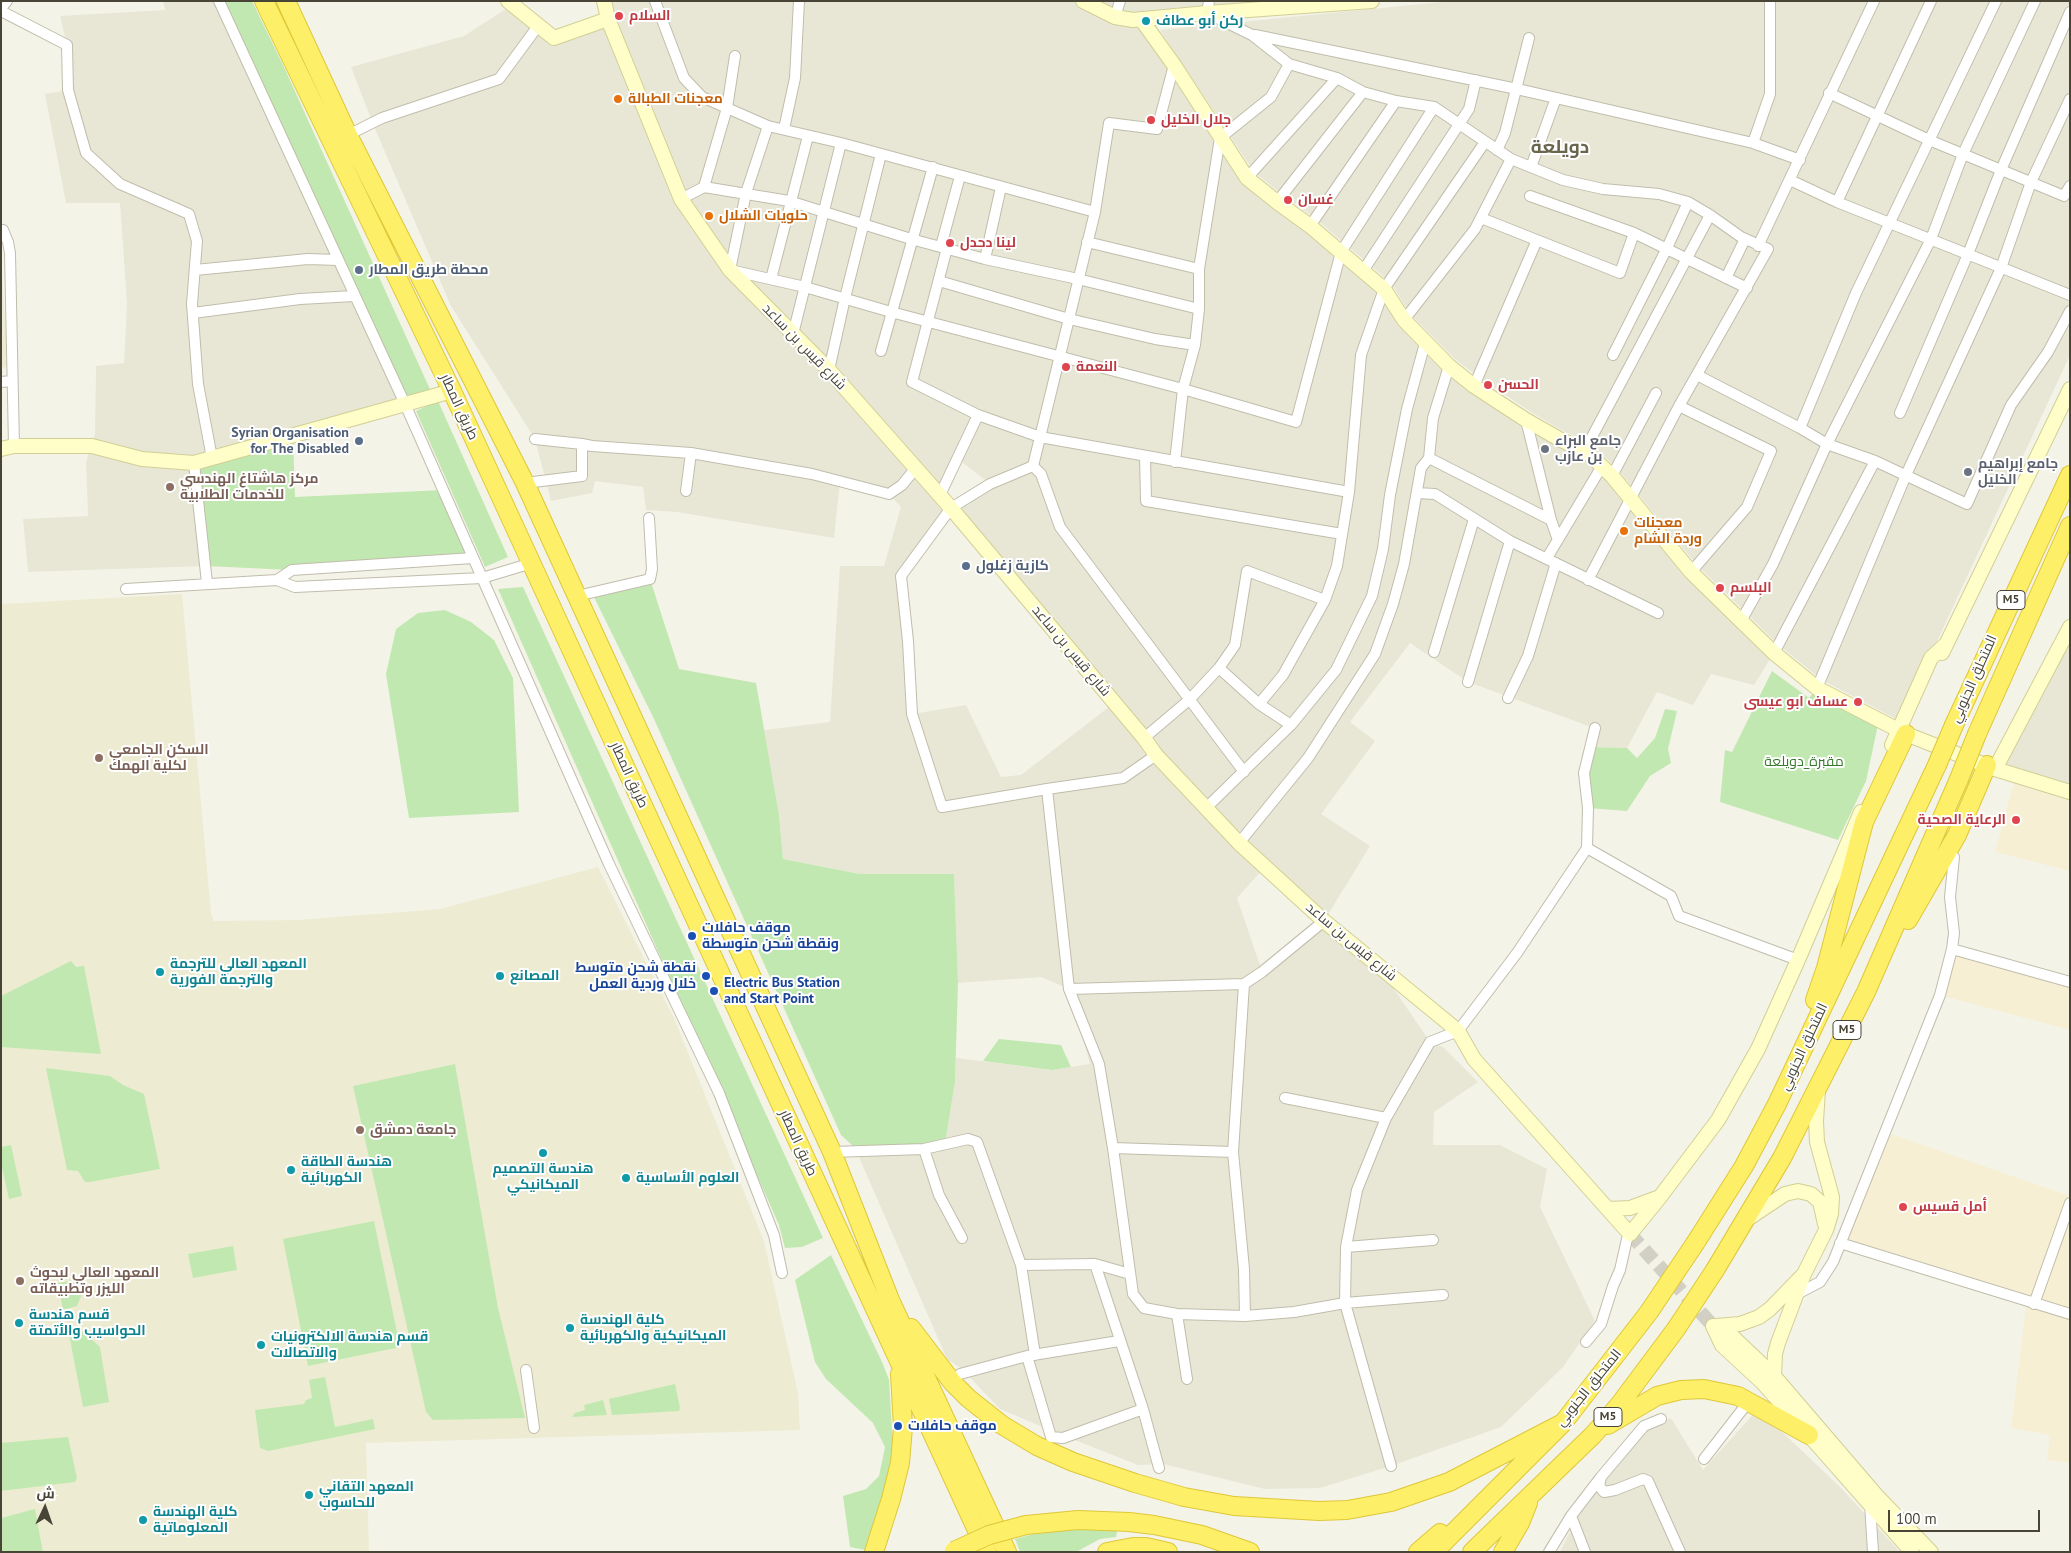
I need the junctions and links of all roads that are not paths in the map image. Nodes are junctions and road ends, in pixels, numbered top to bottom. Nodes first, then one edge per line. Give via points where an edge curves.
1 (7, 1) edge
2 (219, 1) edge
3 (264, 1) edge
4 (286, 1) edge
5 (508, 1) edge
6 (604, 1) edge
7 (655, 1) edge
8 (799, 1) edge
9 (1083, 1) edge
10 (1120, 1) edge
11 (1372, 1) edge
12 (1770, 1) edge
13 (1874, 1) edge
14 (1931, 1) edge
15 (1996, 1) edge
16 (2035, 1) edge
17 (1301, 4) edge
18 (1208, 7) edge
19 (1, 10) edge
20 (2070, 12) edge
21 (1115, 17) junction
22 (608, 19) junction
23 (1141, 19) junction
24 (538, 26) junction
25 (1252, 34) junction
26 (1529, 38) dead end
27 (735, 56) dead end
28 (1289, 64) junction
29 (1174, 65) junction
30 (1337, 78) junction
31 (1476, 80) junction
32 (1517, 88) junction
33 (1363, 92) junction
34 (1829, 93) junction
35 (1556, 98) junction
36 (2070, 99) edge
37 (1396, 101) junction
38 (1434, 107) junction
39 (727, 108) junction
40 (1878, 116) junction
41 (1460, 124) junction
42 (768, 126) junction
43 (784, 128) junction
44 (348, 135) junction
45 (808, 136) junction
46 (1220, 138) junction
47 (1929, 140) junction
48 (1485, 142) junction
49 (842, 143) junction
50 (1753, 143) junction
51 (1497, 150) junction
52 (881, 154) junction
53 (1963, 154) junction
54 (1511, 159) junction
55 (1800, 160) junction
56 (1531, 167) junction
57 (933, 168) junction
58 (2001, 170) junction
59 (960, 176) junction
60 (1248, 178) junction
61 (1790, 180) junction
62 (2032, 182) junction
63 (2070, 186) edge
64 (704, 187) junction
65 (1001, 187) junction
66 (746, 193) junction
67 (1530, 196) dead end
68 (681, 198) junction
69 (789, 201) junction
70 (1277, 202) junction
71 (1688, 202) junction
72 (1837, 202) junction
73 (824, 212) junction
74 (1094, 212) junction
75 (1710, 215) junction
76 (1481, 218) junction
77 (1890, 223) junction
78 (864, 224) junction
79 (1310, 226) junction
80 (1, 230) edge
81 (1634, 232) junction
82 (911, 239) junction
83 (1745, 239) junction
84 (1536, 240) junction
85 (1931, 240) junction
86 (1088, 242) junction
87 (1758, 246) junction
88 (944, 247) junction
89 (1667, 248) junction
90 (1341, 252) junction
91 (1968, 254) junction
92 (985, 259) junction
93 (1686, 259) junction
94 (338, 260) junction
95 (2001, 268) junction
96 (1199, 269) junction
97 (195, 270) junction
98 (730, 270) junction
99 (1363, 271) junction
100 (1726, 278) junction
101 (770, 279) junction
102 (1078, 279) junction
103 (938, 281) junction
104 (806, 287) junction
105 (1747, 288) junction
106 (1384, 289) junction
107 (354, 296) junction
108 (2070, 296) edge
109 (845, 298) junction
110 (1199, 309) junction
111 (2070, 311) edge
112 (891, 312) junction
113 (193, 313) junction
114 (1069, 319) junction
115 (1404, 320) junction
116 (928, 321) junction
117 (793, 334) junction
118 (1425, 343) junction
119 (1195, 344) junction
120 (881, 352) dead end
121 (1613, 355) dead end
122 (1060, 357) junction
123 (1449, 366) junction
124 (829, 370) junction
125 (1697, 375) junction
126 (12, 381) junction
127 (1, 382) edge
128 (1474, 386) junction
129 (1183, 389) junction
130 (2070, 389) edge
131 (452, 391) junction
132 (1656, 393) dead end
133 (404, 404) junction
134 (1679, 406) junction
135 (1900, 413) dead end
136 (978, 416) junction
137 (1526, 420) junction
138 (1800, 428) junction
139 (1040, 437) junction
140 (535, 440) dead end
141 (582, 444) junction
142 (1827, 444) junction
143 (8, 448) edge
144 (1585, 450) junction
145 (692, 453) junction
146 (1145, 456) junction
147 (212, 458) junction
148 (1429, 458) junction
149 (1874, 461) junction
150 (1175, 462) junction
151 (194, 463) junction
152 (1033, 466) junction
153 (914, 469) junction
154 (1607, 471) junction
155 (1906, 475) junction
156 (2070, 475) edge
157 (525, 483) junction
158 (686, 491) dead end
159 (1349, 492) junction
160 (1417, 493) junction
161 (940, 495) junction
162 (1630, 499) junction
163 (951, 508) junction
164 (649, 518) dead end
165 (1474, 519) junction
166 (1551, 520) junction
167 (2070, 526) edge
168 (1342, 534) junction
169 (1558, 540) junction
170 (1510, 541) junction
171 (473, 558) junction
172 (1552, 560) junction
173 (532, 563) junction
174 (1691, 572) junction
175 (482, 578) junction
176 (277, 580) junction
177 (1588, 580) junction
178 (207, 583) junction
179 (126, 589) dead end
180 (576, 596) junction
181 (1325, 600) junction
182 (1658, 614) dead end
183 (1741, 621) junction
184 (2070, 626) edge
185 (1434, 652) dead end
186 (1774, 653) junction
187 (1219, 668) junction
188 (1468, 682) dead end
189 (1817, 688) junction
190 (1508, 698) dead end
191 (1189, 700) junction
192 (1259, 704) junction
193 (1291, 725) junction
194 (1595, 728) dead end
195 (1902, 732) junction
196 (1144, 738) junction
197 (1156, 755) junction
198 (1991, 767) junction
199 (1244, 772) junction
200 (1047, 789) junction
201 (2070, 792) edge
202 (1206, 808) junction
203 (1860, 821) junction
204 (1239, 843) junction
205 (1587, 848) junction
206 (1954, 857) junction
207 (1922, 897) junction
208 (1324, 921) junction
209 (1952, 948) junction
210 (1798, 960) junction
211 (2070, 982) edge
212 (1244, 984) junction
213 (1069, 989) junction
214 (1866, 992) junction
215 (1458, 1031) junction
216 (1818, 1086) junction
217 (1285, 1098) dead end
218 (1777, 1104) junction
219 (1386, 1118) junction
220 (1114, 1148) junction
221 (924, 1149) junction
222 (832, 1152) junction
223 (1233, 1152) junction
224 (1660, 1197) junction
225 (2070, 1203) edge
226 (1608, 1209) junction
227 (2067, 1219) edge
228 (1745, 1220) junction
229 (1826, 1230) junction
230 (1630, 1234) junction
231 (962, 1238) dead end
232 (1433, 1240) dead end
233 (1840, 1243) junction
234 (1346, 1247) junction
235 (1096, 1264) junction
236 (1021, 1265) junction
237 (782, 1273) dead end
238 (1130, 1274) junction
239 (1804, 1274) junction
240 (1797, 1294) junction
241 (1444, 1295) dead end
242 (890, 1300) junction
243 (1345, 1303) junction
244 (2034, 1304) junction
245 (1177, 1314) junction
246 (2070, 1314) edge
247 (1245, 1316) junction
248 (1713, 1326) junction
249 (1119, 1341) junction
250 (1586, 1342) dead end
251 (896, 1354) junction
252 (1031, 1356) junction
253 (526, 1370) dead end
254 (960, 1374) dead end
255 (1774, 1376) junction
256 (1187, 1378) dead end
257 (1749, 1401) junction
258 (1143, 1409) junction
259 (1661, 1420) dead end
260 (1563, 1423) junction
261 (534, 1428) dead end
262 (1593, 1435) junction
263 (1809, 1435) junction
264 (1704, 1460) dead end
265 (1391, 1466) dead end
266 (1159, 1468) dead end
267 (1601, 1477) junction
268 (1532, 1496) junction
269 (1870, 1504) junction
270 (1571, 1516) junction
271 (1453, 1533) junction
272 (1556, 1541) junction
273 (953, 1551) edge
274 (874, 1552) edge
275 (987, 1552) edge
276 (1007, 1552) edge
277 (1108, 1552) edge
278 (1168, 1552) edge
279 (1250, 1552) edge
280 (1418, 1552) edge
281 (1434, 1552) edge
282 (1472, 1552) edge
283 (1504, 1552) edge
284 (1549, 1552) edge
285 (1561, 1552) edge
286 (1586, 1552) edge
287 (1680, 1552) edge
288 (1873, 1552) edge
289 (1912, 1552) edge
290 (1931, 1552) edge

1 - 19 street
2 - 94 street
3 - 131 highway, طريق المطار
4 - 44 highway, طريق المطار
5 - 24 main road
6 - 22 main road, شارع قيس بن ساعد
7 - 39 street via 684,78 702,97
8 - 43 street via 795,78
9 - 21 main road
10 - 21 street
11 - 17 main road
12 - 50 street via 1770,94
13 - 34 street
14 - 40 street
15 - 47 street
16 - 53 street
17 - 18 main road
18 - 23 main road
18 - 25 street
19 - 97 street via 67,44 68,90 86,153 120,184 189,214 197,241
20 - 58 street
21 - 23 main road
22 - 24 main road via 554,38
22 - 68 main road, شارع قيس بن ساعد
23 - 29 main road
24 - 44 street via 499,79 382,118
25 - 28 street
25 - 31 street
26 - 32 street
27 - 39 street
28 - 30 street
28 - 46 street via 1271,97
29 - 46 main road
29 - 74 street via 1157,129 1109,123
30 - 33 street
30 - 60 street
31 - 32 street
31 - 41 street via 1469,109
32 - 35 street
32 - 51 street via 1505,134
33 - 37 street
33 - 70 street
34 - 40 street
34 - 55 street
35 - 50 street
35 - 56 street
36 - 62 street
37 - 38 street
37 - 79 street
38 - 41 street
38 - 90 street
39 - 42 street
39 - 64 street
40 - 47 street
40 - 72 street
41 - 48 street
41 - 99 street
42 - 43 street
42 - 66 street
43 - 45 street
44 - 157 highway, طريق المطار
45 - 49 street
45 - 69 street
46 - 60 main road
46 - 96 street
47 - 53 street
47 - 77 street
48 - 51 street
48 - 106 street
49 - 52 street
49 - 73 street
50 - 55 street
51 - 54 street
52 - 57 street
52 - 78 street
53 - 58 street
53 - 85 street
54 - 56 street
54 - 76 street
55 - 61 street
56 - 71 street via 1595,188 1659,194
57 - 59 street
57 - 82 street
58 - 62 street
58 - 91 street
59 - 65 street
59 - 88 street
60 - 70 main road
61 - 72 street
61 - 87 street
62 - 63 street via 2064,196
62 - 95 street
64 - 66 street
64 - 68 street
65 - 74 street
65 - 92 street
66 - 69 street
66 - 98 street
67 - 81 street
68 - 98 main road, شارع قيس بن ساعد
69 - 73 street
69 - 101 street
70 - 79 main road
71 - 75 street
71 - 89 street
72 - 77 street
73 - 78 street
73 - 104 street
74 - 86 street
75 - 83 street
75 - 93 street
76 - 84 street
76 - 115 street
77 - 85 street
77 - 138 street via 1856,293
78 - 82 street
78 - 109 street
79 - 90 main road
80 - 126 street via 10,253
81 - 84 street via 1620,273
81 - 89 street
82 - 88 street
82 - 112 street
83 - 87 street
83 - 100 street
84 - 128 street
85 - 91 street
85 - 142 street
86 - 96 street
86 - 102 street
87 - 105 street via 1768,249
88 - 92 street
88 - 103 street
89 - 93 street
89 - 121 street
90 - 99 main road
90 - 129 street via 1296,422
91 - 95 street
91 - 135 street
92 - 102 street
93 - 100 street
93 - 144 street
94 - 97 street via 308,259
94 - 107 street
95 - 108 street
95 - 155 street
96 - 110 street
97 - 113 street
98 - 101 street
98 - 117 main road, شارع قيس بن ساعد
99 - 106 main road
100 - 105 street
101 - 104 street
102 - 110 street
102 - 114 street
103 - 114 street
103 - 116 street
104 - 109 street
104 - 117 street
105 - 125 street
106 - 115 main road
106 - 159 street via 1361,355
107 - 113 street via 300,299
107 - 133 street
109 - 112 street
109 - 124 street
110 - 119 street
111 - 155 street via 2048,352 2011,405 1967,504
112 - 116 street
112 - 120 street
113 - 147 street via 198,384
114 - 119 street via 1155,339
114 - 122 street
115 - 118 main road
116 - 122 street
116 - 136 street via 912,382
117 - 124 main road, شارع قيس بن ساعد
118 - 123 main road
118 - 193 street via 1407,409 1372,596 1336,670
119 - 129 street
122 - 129 street
122 - 139 street
123 - 128 main road
123 - 148 street via 1433,418
124 - 153 main road, شارع قيس بن ساعد
125 - 134 street
125 - 138 street
126 - 127 street
126 - 143 street
128 - 137 main road
129 - 150 street
130 - 195 main road
131 - 133 main road
131 - 173 highway, طريق المطار
132 - 154 street
133 - 147 main road
133 - 171 street
134 - 162 street
134 - 174 street via 1771,451 1747,507
136 - 139 street
136 - 161 street
137 - 144 main road
137 - 166 street
138 - 142 street
139 - 146 street
139 - 152 street
140 - 141 street
141 - 145 street
141 - 157 street via 582,476
142 - 149 street
142 - 183 street via 1773,564
143 - 151 main road via 92,446 142,459
144 - 154 main road
145 - 153 street via 812,474 889,494 902,485
145 - 158 street
146 - 150 street
146 - 168 street via 1146,502
147 - 151 main road
148 - 160 street via 1421,468
148 - 166 street
149 - 155 street
149 - 186 street
150 - 159 street
151 - 178 street
152 - 163 street via 990,484
152 - 191 street via 1041,474 1060,528
153 - 161 main road, شارع قيس بن ساعد
154 - 162 main road
154 - 169 street
155 - 189 street
156 - 218 highway, المتحلق الجنوبي / M5, bridge
157 - 180 highway, طريق المطار
159 - 168 street
160 - 165 street via 1435,494
160 - 204 street via 1404,564 1375,654 1308,758
161 - 163 main road, شارع قيس بن ساعد
162 - 174 main road
162 - 177 street
163 - 196 main road, شارع قيس بن ساعد
163 - 200 street via 901,576 912,714 942,808
164 - 180 street via 650,579
165 - 170 street
165 - 185 street
166 - 169 street
167 - 214 highway, المتحلق الجنوبي / M5, bridge
168 - 181 street
169 - 172 street
170 - 172 street
170 - 188 street
171 - 175 street
171 - 176 street via 292,570
172 - 177 street
172 - 190 street via 1528,656
173 - 175 street
173 - 251 highway, طريق المطار
174 - 183 main road
175 - 176 street via 295,587
175 - 237 street via 609,864 719,1093 774,1235
176 - 178 street
177 - 182 street
178 - 179 street
180 - 222 highway, طريق المطار
181 - 187 street via 1247,571 1235,645
181 - 192 street via 1283,676
183 - 186 main road
184 - 198 main road
186 - 189 main road
187 - 191 street
187 - 192 street
189 - 195 main road
191 - 196 street
191 - 199 street
192 - 193 street
193 - 199 street
194 - 205 street via 1584,773 1588,808
195 - 198 main road
195 - 203 highway
196 - 197 main road, شارع قيس بن ساعد
197 - 200 street via 1123,778
197 - 202 main road, شارع قيس بن ساعد
198 - 201 main road
198 - 206 highway via 1973,823
198 - 207 highway
199 - 202 street
200 - 213 street
202 - 204 main road, شارع قيس بن ساعد
203 - 210 main road
203 - 218 highway via 1826,968
204 - 208 main road, شارع قيس بن ساعد
205 - 210 street via 1670,896 1680,916
205 - 215 street via 1517,953
206 - 207 highway
206 - 209 street via 1950,888 1954,925
207 - 214 highway
208 - 212 street
208 - 215 main road, شارع قيس بن ساعد
209 - 211 street
209 - 233 street via 1940,995
210 - 224 main road via 1758,1049 1718,1120
212 - 213 street
212 - 223 street
213 - 220 street via 1099,1064
214 - 216 highway, المتحلق الجنوبي / M5
215 - 219 street via 1430,1042
215 - 226 main road, شارع قيس بن ساعد via 1474,1059
216 - 228 highway, المتحلق الجنوبي / M5 via 1782,1158
216 - 229 main road, المتحلق الجنوبي via 1817,1142 1832,1196
217 - 219 street
218 - 260 highway, المتحلق الجنوبي / M5, bridge via 1744,1166 1696,1242 1649,1312
219 - 234 street via 1357,1190
220 - 223 street
220 - 238 street
221 - 222 street
221 - 231 street via 939,1195
221 - 236 street via 968,1139 977,1142
222 - 242 highway, طريق المطار
223 - 247 street
224 - 226 main road via 1630,1208
224 - 230 main road
225 - 227 street
226 - 230 main road, شارع قيس بن ساعد
227 - 244 street
228 - 229 main road, المتحلق الجنوبي via 1785,1194 1798,1191 1811,1194 1820,1202
228 - 262 highway, المتحلق الجنوبي / M5, bridge via 1676,1329
229 - 239 main road
230 - 250 street via 1601,1324
232 - 234 street
233 - 240 street via 1820,1282
233 - 244 street
234 - 243 street
235 - 236 street
235 - 238 street
235 - 249 street
236 - 252 street
238 - 245 street via 1133,1294 1144,1308
239 - 240 main road
239 - 248 main road via 1760,1317 1740,1324
240 - 255 main road via 1775,1354
241 - 243 street
242 - 260 highway via 953,1383 985,1412 1020,1436 1055,1455 1083,1465 1209,1502 1262,1509 1318,1511 1347,1510 1391,1502 1449,1482
242 - 276 highway, طريق المطار
243 - 247 street
243 - 265 street
244 - 246 street
245 - 247 street
245 - 256 street
248 - 255 main road via 1733,1337
248 - 263 main road via 1722,1345 1763,1383
249 - 252 street
249 - 258 street
251 - 274 highway via 902,1390 902,1445 894,1490
251 - 275 highway, طريق المطار
252 - 254 street
252 - 258 street via 1051,1437 1062,1438
253 - 261 street
255 - 290 main road via 1876,1495
257 - 262 highway via 1716,1390 1674,1391 1646,1402
257 - 263 highway
257 - 264 street
258 - 266 street
259 - 267 street via 1644,1426
260 - 271 highway, المتحلق الجنوبي / M5
262 - 268 highway, المتحلق الجنوبي / M5
263 - 269 main road
267 - 270 street
267 - 287 street via 1600,1488 1607,1492 1643,1479 1648,1481
268 - 282 highway, المتحلق الجنوبي / M5
268 - 283 highway
269 - 288 street
269 - 289 main road
270 - 272 street
270 - 286 street
271 - 280 highway via 1437,1535
271 - 281 highway, المتحلق الجنوبي / M5
272 - 284 street
272 - 285 street
273 - 279 highway, bridge via 989,1535 1026,1525 1078,1520 1129,1522 1186,1531
277 - 278 highway via 1133,1547

